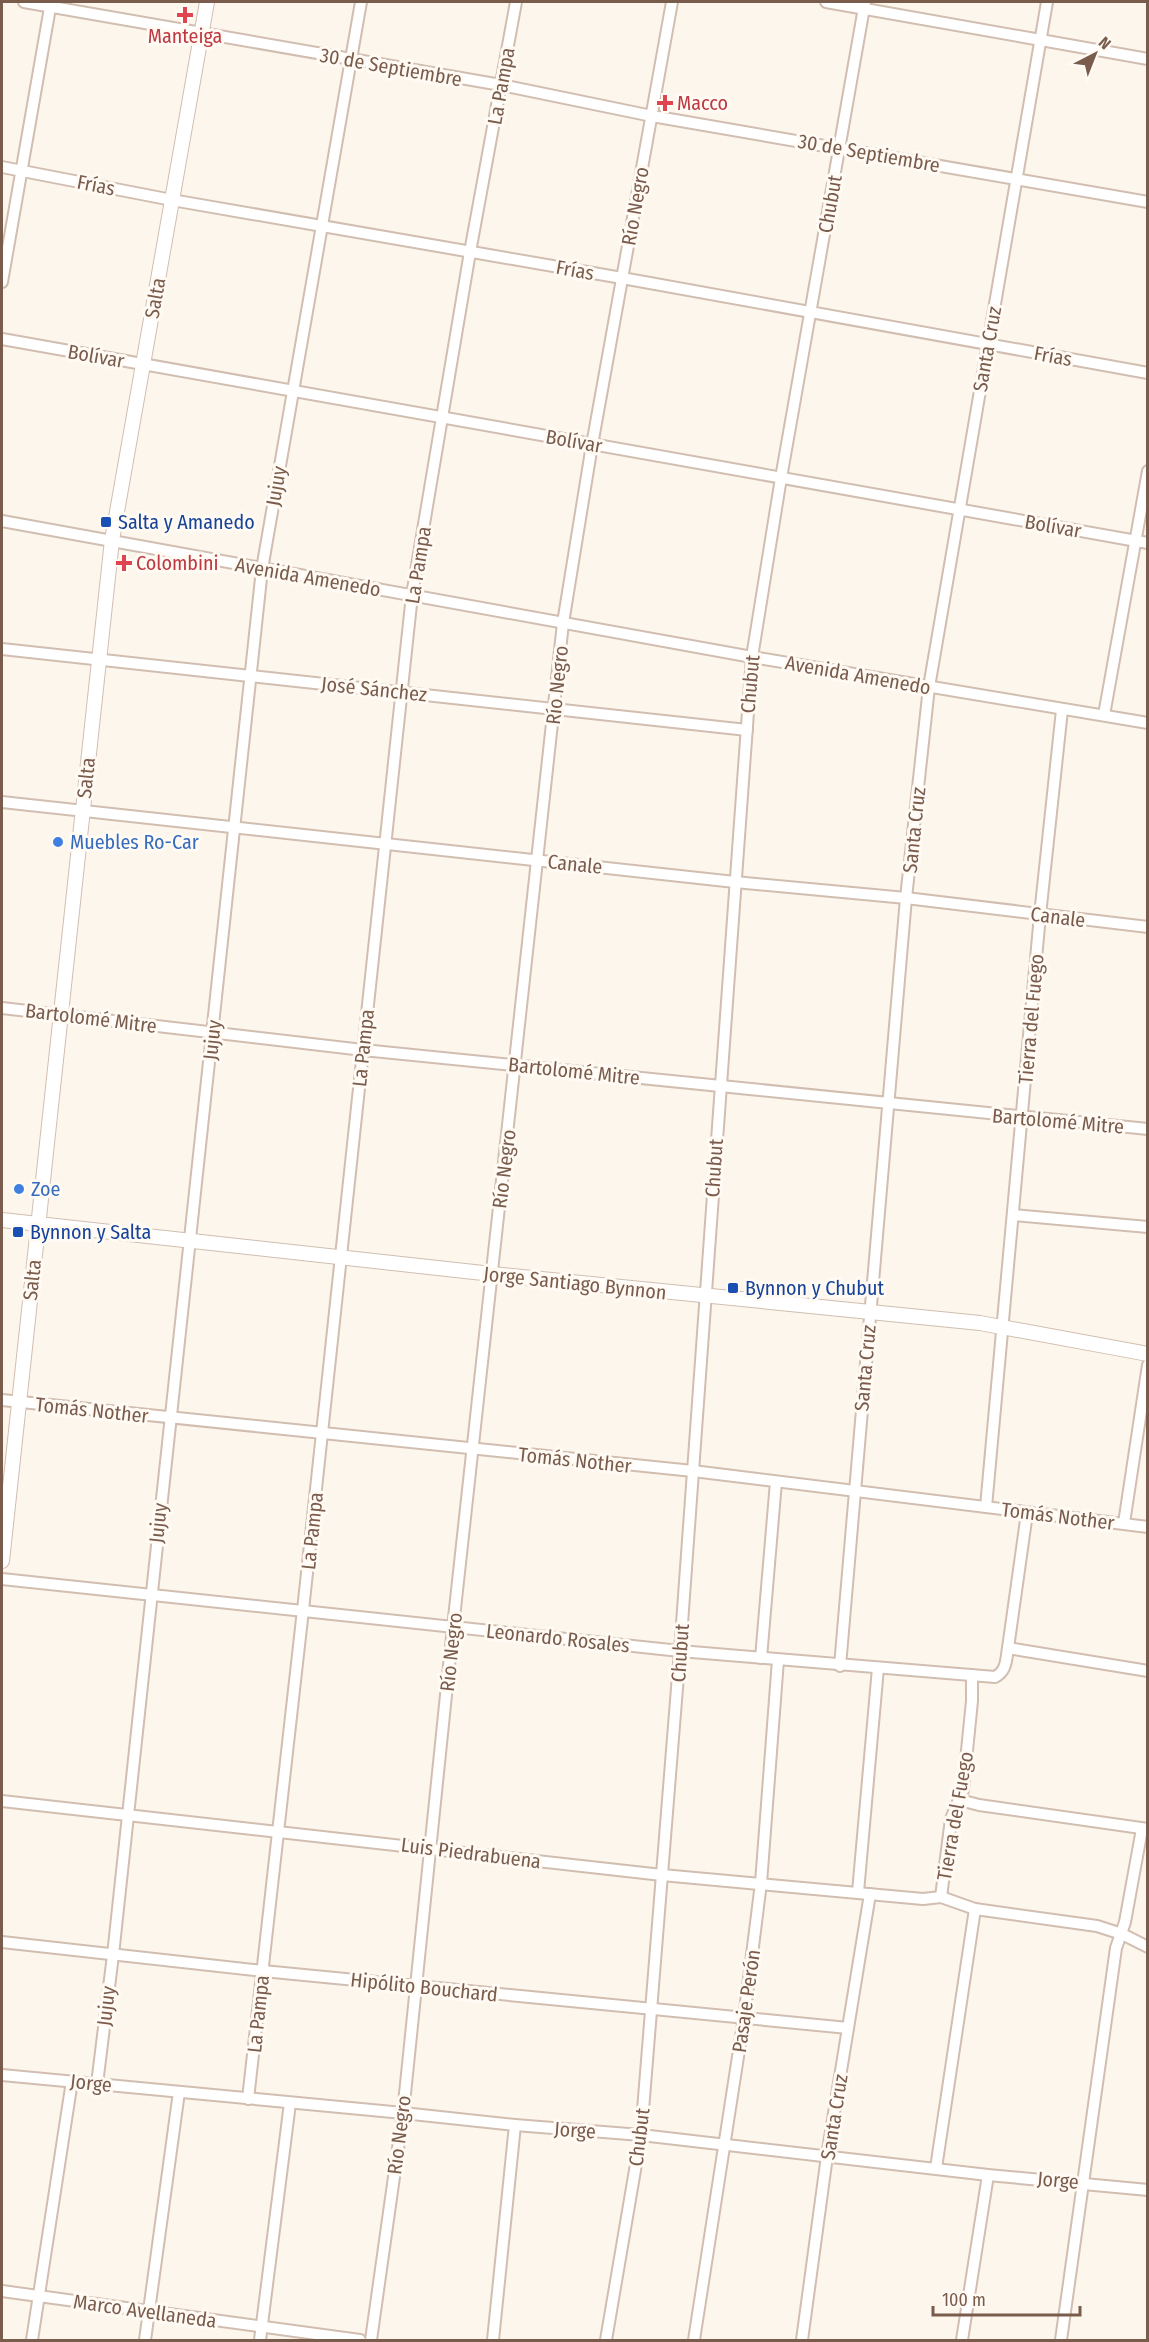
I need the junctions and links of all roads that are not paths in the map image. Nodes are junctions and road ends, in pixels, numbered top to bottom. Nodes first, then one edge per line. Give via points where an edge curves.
1 (24, 2) edge
2 (207, 2) edge
3 (361, 2) edge
4 (516, 2) edge
5 (672, 2) edge
6 (826, 2) edge
7 (1047, 2) edge
8 (51, 4) edge
9 (865, 5) edge
10 (201, 33) junction
11 (1041, 40) junction
12 (1148, 59) edge
13 (351, 60) junction
14 (501, 85) junction
15 (652, 116) junction
16 (840, 148) junction
17 (2, 167) edge
18 (21, 170) junction
19 (1018, 179) junction
20 (172, 200) junction
21 (1148, 202) edge
22 (321, 225) junction
23 (470, 252) junction
24 (622, 278) junction
25 (2, 282) edge
26 (810, 313) junction
27 (2, 339) edge
28 (987, 345) junction
29 (143, 364) junction
30 (1148, 373) edge
31 (293, 390) junction
32 (441, 417) junction
33 (592, 445) junction
34 (1148, 471) edge
35 (781, 478) junction
36 (959, 510) junction
37 (2, 521) edge
38 (112, 540) junction
39 (1135, 541) junction
40 (1148, 543) edge
41 (262, 569) junction
42 (412, 595) junction
43 (563, 623) junction
44 (2, 649) edge
45 (752, 657) junction
46 (99, 659) junction
47 (251, 676) junction
48 (929, 687) junction
49 (402, 693) junction
50 (555, 707) junction
51 (1062, 710) junction
52 (1104, 715) junction
53 (1148, 723) edge
54 (747, 730) junction
55 (2, 802) edge
56 (82, 811) junction
57 (235, 827) junction
58 (387, 844) junction
59 (537, 860) junction
60 (735, 882) junction
61 (906, 898) junction
62 (1040, 915) junction
63 (1148, 927) edge
64 (2, 1008) edge
65 (60, 1014) junction
66 (213, 1033) junction
67 (363, 1050) junction
68 (516, 1065) junction
69 (720, 1087) junction
70 (890, 1104) junction
71 (1022, 1118) junction
72 (1148, 1129) edge
73 (1013, 1215) junction
74 (2, 1220) edge
75 (38, 1225) junction
76 (1148, 1227) edge
77 (189, 1240) junction
78 (340, 1257) junction
79 (492, 1274) junction
80 (705, 1296) junction
81 (870, 1312) junction
82 (1004, 1327) junction
83 (1148, 1354) edge
84 (1148, 1365) edge
85 (2, 1400) edge
86 (20, 1402) junction
87 (170, 1418) junction
88 (322, 1433) junction
89 (473, 1449) junction
90 (693, 1471) junction
91 (776, 1482) junction
92 (855, 1491) junction
93 (986, 1507) junction
94 (1027, 1513) junction
95 (1124, 1524) junction
96 (1148, 1527) edge
97 (2, 1561) edge
98 (2, 1579) edge
99 (150, 1595) junction
100 (303, 1610) junction
101 (453, 1627) junction
102 (1008, 1648) junction
103 (680, 1652) junction
104 (761, 1658) junction
105 (778, 1660) junction
106 (840, 1666) junction
107 (878, 1668) junction
108 (1148, 1671) edge
109 (972, 1675) junction
110 (960, 1800) junction
111 (2, 1801) edge
112 (127, 1815) junction
113 (1145, 1829) edge
114 (278, 1831) junction
115 (431, 1848) junction
116 (662, 1875) junction
117 (761, 1883) junction
118 (858, 1892) junction
119 (870, 1894) junction
120 (941, 1897) junction
121 (975, 1909) junction
122 (1122, 1934) junction
123 (2, 1942) edge
124 (1148, 1947) edge
125 (113, 1955) junction
126 (263, 1971) junction
127 (417, 1986) junction
128 (652, 2010) junction
129 (744, 2018) junction
130 (848, 2028) junction
131 (2, 2075) edge
132 (72, 2082) junction
133 (97, 2084) junction
134 (179, 2092) junction
135 (248, 2099) junction
136 (290, 2103) junction
137 (403, 2113) junction
138 (515, 2126) junction
139 (641, 2135) junction
140 (725, 2145) junction
141 (828, 2157) junction
142 (936, 2168) junction
143 (988, 2175) junction
144 (1084, 2182) junction
145 (1148, 2190) edge
146 (2, 2291) edge
147 (38, 2296) junction
148 (149, 2312) junction
149 (262, 2329) junction
150 (32, 2340) edge
151 (145, 2340) edge
152 (260, 2340) edge
153 (360, 2340) edge
154 (371, 2340) edge
155 (493, 2340) edge
156 (606, 2340) edge
157 (694, 2340) edge
158 (802, 2340) edge
159 (962, 2340) edge
160 (1061, 2340) edge

1 - 8 street, 30 de Septiembre
2 - 10 street, Salta
3 - 13 street, Jujuy
4 - 14 street, La Pampa
5 - 15 street, Río Negro
6 - 9 street
7 - 11 street, Santa Cruz
8 - 10 street, 30 de Septiembre
8 - 18 street
9 - 11 street
9 - 16 street, Chubut
10 - 13 street, 30 de Septiembre
10 - 20 street, Salta
11 - 12 street
11 - 19 street, Santa Cruz
13 - 14 street, 30 de Septiembre
13 - 22 street, Jujuy
14 - 15 street, 30 de Septiembre
14 - 23 street, La Pampa
15 - 16 street, 30 de Septiembre
15 - 24 street, Río Negro
16 - 19 street, 30 de Septiembre
16 - 26 street, Chubut
17 - 18 street, Frías
18 - 20 street, Frías
18 - 25 street
19 - 21 street, 30 de Septiembre
19 - 28 street, Santa Cruz
20 - 22 street, Frías
20 - 29 street, Salta
22 - 23 street, Frías
22 - 31 street, Jujuy
23 - 24 street, Frías
23 - 32 street, La Pampa
24 - 26 street, Frías
24 - 33 street, Río Negro
26 - 28 street, Frías
26 - 35 street, Chubut
27 - 29 street, Bolívar
28 - 30 street, Frías
28 - 36 street, Santa Cruz
29 - 31 street, Bolívar
29 - 38 street, Salta
31 - 32 street, Bolívar
31 - 41 street, Jujuy
32 - 33 street, Bolívar
32 - 42 street, La Pampa
33 - 35 street, Bolívar
33 - 43 street, Río Negro
34 - 39 street
35 - 36 street, Bolívar
35 - 45 street, Chubut
36 - 39 street, Bolívar
36 - 48 street, Santa Cruz
37 - 38 street, Avenida Amenedo
38 - 41 street, Avenida Amenedo
38 - 46 street, Salta
39 - 40 street, Bolívar
39 - 52 street
41 - 42 street, Avenida Amenedo
41 - 47 street, Jujuy
42 - 43 street, Avenida Amenedo
42 - 49 street, La Pampa
43 - 45 street, Avenida Amenedo
43 - 50 street, Río Negro
44 - 46 street, José Sánchez
45 - 48 street, Avenida Amenedo
45 - 54 street, Chubut
46 - 47 street, José Sánchez
46 - 56 street, Salta
47 - 49 street, José Sánchez
47 - 57 street, Jujuy
48 - 51 street, Avenida Amenedo
48 - 61 street, Santa Cruz
49 - 50 street, José Sánchez
49 - 58 street, La Pampa
50 - 54 street, José Sánchez
50 - 59 street, Río Negro
51 - 52 street, Avenida Amenedo
51 - 62 street, Tierra del Fuego
52 - 53 street, Avenida Amenedo
54 - 60 street, Chubut
55 - 56 street, Canale
56 - 57 street, Canale
56 - 65 street, Salta
57 - 58 street, Canale
57 - 66 street, Jujuy
58 - 59 street, Canale
58 - 67 street, La Pampa
59 - 60 street, Canale
59 - 68 street, Río Negro
60 - 61 street, Canale
60 - 69 street, Chubut
61 - 62 street, Canale
61 - 70 street, Santa Cruz
62 - 63 street, Canale
62 - 71 street, Tierra del Fuego
64 - 65 street, Bartolomé Mitre
65 - 66 street, Bartolomé Mitre
65 - 75 street, Salta
66 - 67 street, Bartolomé Mitre
66 - 77 street, Jujuy
67 - 68 street, Bartolomé Mitre
67 - 78 street, La Pampa
68 - 69 street, Bartolomé Mitre
68 - 79 street, Río Negro
69 - 70 street, Bartolomé Mitre
69 - 80 street, Chubut
70 - 71 street, Bartolomé Mitre
70 - 81 street, Santa Cruz
71 - 72 street, Bartolomé Mitre
71 - 73 street, Tierra del Fuego
73 - 76 street
73 - 82 street, Tierra del Fuego
74 - 75 street, Jorge Santiago Bynnon
75 - 77 street, Jorge Santiago Bynnon
75 - 86 street, Salta
77 - 78 street, Jorge Santiago Bynnon
77 - 87 street, Jujuy
78 - 79 street, Jorge Santiago Bynnon
78 - 88 street, La Pampa
79 - 80 street, Jorge Santiago Bynnon
79 - 89 street, Río Negro
80 - 81 street, Jorge Santiago Bynnon
80 - 90 street, Chubut
81 - 82 street, Jorge Santiago Bynnon
81 - 92 street, Santa Cruz
82 - 83 street, Jorge Santiago Bynnon
82 - 93 street, Tierra del Fuego
84 - 95 street
85 - 86 street, Tomás Nother
86 - 87 street, Tomás Nother
86 - 97 street, Salta
87 - 88 street, Tomás Nother
87 - 99 street, Jujuy
88 - 89 street, Tomás Nother
88 - 100 street, La Pampa
89 - 90 street, Tomás Nother
89 - 101 street, Río Negro
90 - 91 street, Tomás Nother
90 - 103 street, Chubut
91 - 92 street, Tomás Nother
91 - 104 street
92 - 93 street, Tomás Nother
92 - 106 street, Santa Cruz
93 - 94 street, Tomás Nother
94 - 95 street, Tomás Nother
94 - 102 street
95 - 96 street, Tomás Nother
98 - 99 street, Leonardo Rosales
99 - 100 street, Leonardo Rosales
99 - 112 street, Jujuy
100 - 101 street, Leonardo Rosales
100 - 114 street, La Pampa
101 - 103 street, Leonardo Rosales
101 - 115 street, Río Negro
102 - 108 street
102 - 109 street via 1002,1674
103 - 104 street, Leonardo Rosales
103 - 116 street, Chubut
104 - 105 street, Leonardo Rosales
105 - 106 street, Leonardo Rosales
105 - 117 street, Pasaje Perón
106 - 107 street, Leonardo Rosales
107 - 109 street, Leonardo Rosales
107 - 118 street
109 - 110 street, Tierra del Fuego
110 - 113 street
110 - 120 street, Tierra del Fuego via 951,1819
111 - 112 street, Luis Piedrabuena
112 - 114 street, Luis Piedrabuena
112 - 125 street, Jujuy
113 - 122 street
114 - 115 street, Luis Piedrabuena
114 - 126 street, La Pampa
115 - 116 street, Luis Piedrabuena
115 - 127 street, Río Negro
116 - 117 street, Luis Piedrabuena
116 - 128 street, Chubut
117 - 118 street, Luis Piedrabuena
117 - 129 street, Pasaje Perón
118 - 119 street, Luis Piedrabuena
119 - 120 street, Luis Piedrabuena
119 - 130 street, Santa Cruz
120 - 121 street
121 - 122 street via 1097,1926
121 - 142 street
122 - 124 street
122 - 144 street via 1116,1948
123 - 125 street, Hipólito Bouchard
125 - 126 street, Hipólito Bouchard
125 - 133 street, Jujuy
126 - 127 street, Hipólito Bouchard
126 - 135 street, La Pampa
127 - 128 street, Hipólito Bouchard
127 - 137 street, Río Negro
128 - 129 street, Hipólito Bouchard
128 - 139 street, Chubut
129 - 130 street, Hipólito Bouchard
129 - 140 street, Pasaje Perón
130 - 141 street, Santa Cruz
131 - 132 street, Jorge
132 - 133 street, Jorge
132 - 147 street
133 - 134 street, Jorge
134 - 135 street, Jorge
134 - 148 street
135 - 136 street, Jorge
136 - 137 street, Jorge
136 - 149 street
137 - 138 street, Jorge
137 - 154 street, Río Negro
138 - 139 street, Jorge
138 - 155 street
139 - 140 street, Jorge
139 - 156 street, Chubut
140 - 141 street, Jorge
140 - 157 street, Pasaje Perón
141 - 142 street, Jorge
141 - 158 street, Santa Cruz
142 - 143 street, Jorge
143 - 144 street, Jorge
143 - 159 street
144 - 145 street, Jorge
144 - 160 street
146 - 147 street, Marco Avellaneda
147 - 148 street, Marco Avellaneda
147 - 150 street
148 - 149 street, Marco Avellaneda
148 - 151 street
149 - 152 street
149 - 153 street, Marco Avellaneda

